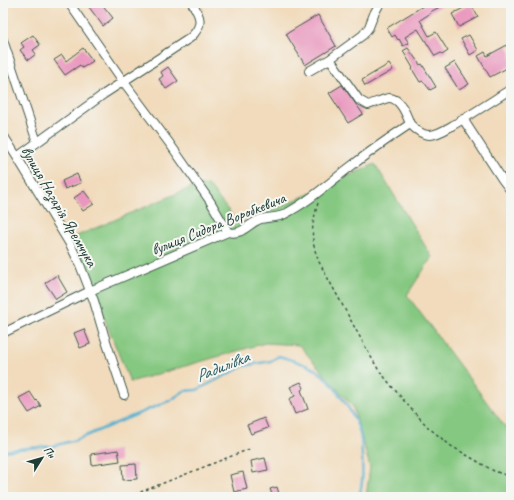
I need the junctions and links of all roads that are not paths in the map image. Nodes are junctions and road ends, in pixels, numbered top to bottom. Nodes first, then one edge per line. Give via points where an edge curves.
1 (69, 3) edge
2 (192, 3) edge
3 (380, 3) edge
4 (3, 40) edge
5 (330, 59) junction
6 (309, 72) dead end
7 (123, 81) junction
8 (511, 88) edge
9 (463, 119) junction
10 (410, 124) junction
11 (3, 135) edge
12 (37, 142) junction
13 (17, 157) junction
14 (511, 191) edge
15 (228, 232) junction
16 (90, 291) junction
17 (3, 333) edge
18 (124, 395) dead end

1 - 7 street
2 - 7 street via 198,12 200,23 197,32
3 - 5 street via 363,36
4 - 12 street
5 - 6 street
5 - 10 street via 359,100 368,105 390,98 398,101 406,112
7 - 12 street
7 - 15 street via 210,201
8 - 9 street
9 - 10 street via 429,135 417,131
9 - 14 street
10 - 15 street, вулиця Сидора Воробкевича via 349,167 321,191 284,215 260,219 238,233
11 - 13 street, вулиця Назарія Яремчука
12 - 13 street
13 - 16 street, вулиця Назарія Яремчука via 71,246
15 - 16 street, вулиця Сидора Воробкевича
16 - 17 street, вулиця Сидора Воробкевича
16 - 18 street, вулиця Назарія Яремчука

